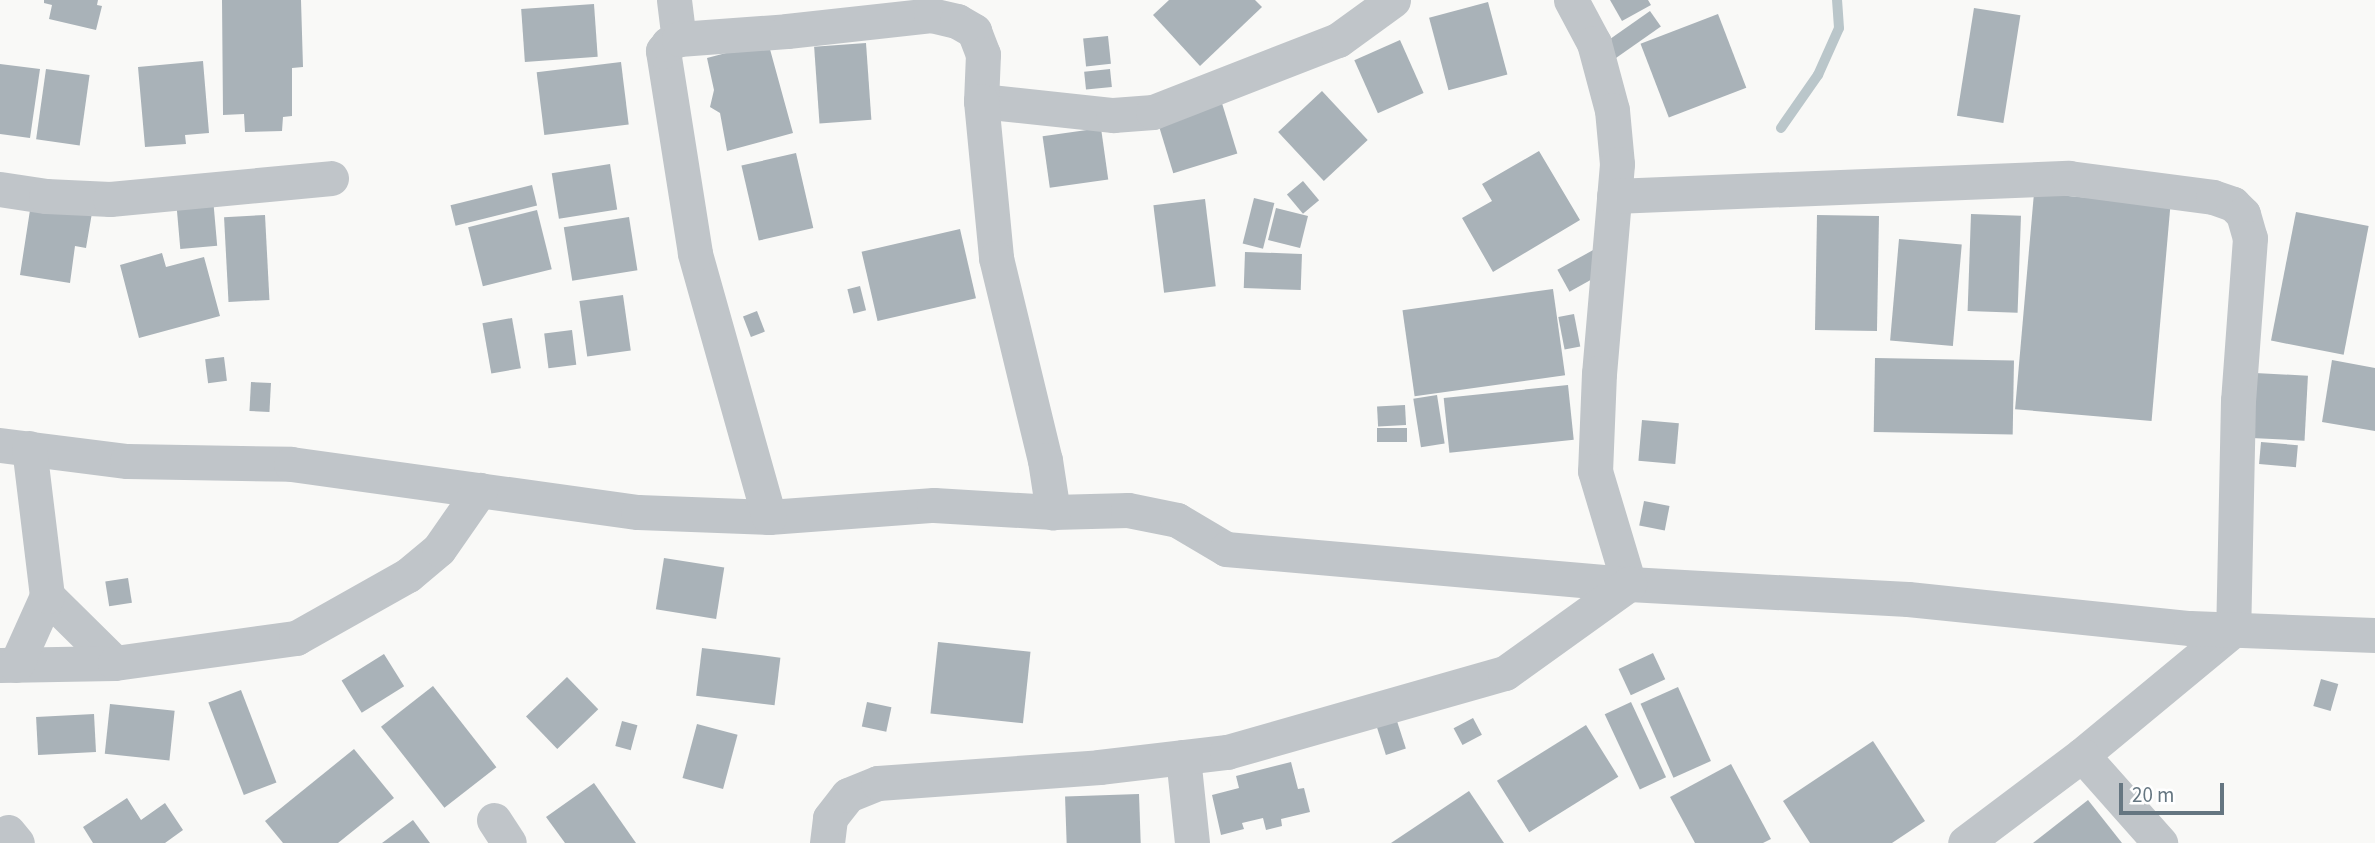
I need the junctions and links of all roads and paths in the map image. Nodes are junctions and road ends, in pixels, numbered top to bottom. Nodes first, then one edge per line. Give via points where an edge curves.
1 (674, 0) edge
2 (1393, 0) edge
3 (1571, 0) edge
4 (679, 39) junction
5 (981, 101) junction
6 (331, 178) dead end
7 (0, 189) edge
8 (1614, 196) junction
9 (15, 447) edge
10 (481, 490) junction
11 (1053, 512) junction
12 (769, 517) junction
13 (1629, 584) junction
14 (47, 596) junction
15 (2233, 630) junction
16 (2375, 635) edge
17 (115, 663) junction
18 (8, 665) edge
19 (2082, 755) junction
20 (1183, 757) junction
21 (827, 843) edge
22 (1192, 843) edge
23 (1965, 843) edge
24 (2160, 843) edge

1 - 4 street
2 - 5 street via 1338,40 1153,112 1113,115
3 - 8 street via 1594,43 1612,110 1617,164
4 - 5 street via 931,15 974,31 983,54
4 - 12 street via 663,51 695,253
5 - 11 street via 996,258 1045,460
6 - 7 street via 110,199
8 - 13 street via 1595,471
8 - 15 street via 2069,178 2213,197 2233,204 2243,214 2250,238 2238,400
9 - 10 street via 127,461 291,464
9 - 14 street
10 - 12 street via 638,512
10 - 17 street via 439,549 408,575 296,638
11 - 12 street via 934,505
11 - 13 street via 1128,510 1177,520 1226,550
13 - 15 street via 1908,599
13 - 20 street via 1506,673 1227,752
14 - 17 street
14 - 18 street
15 - 16 street
15 - 19 street
17 - 18 street
19 - 23 street
19 - 24 street
20 - 21 street via 878,783 848,795 830,818
20 - 22 street

